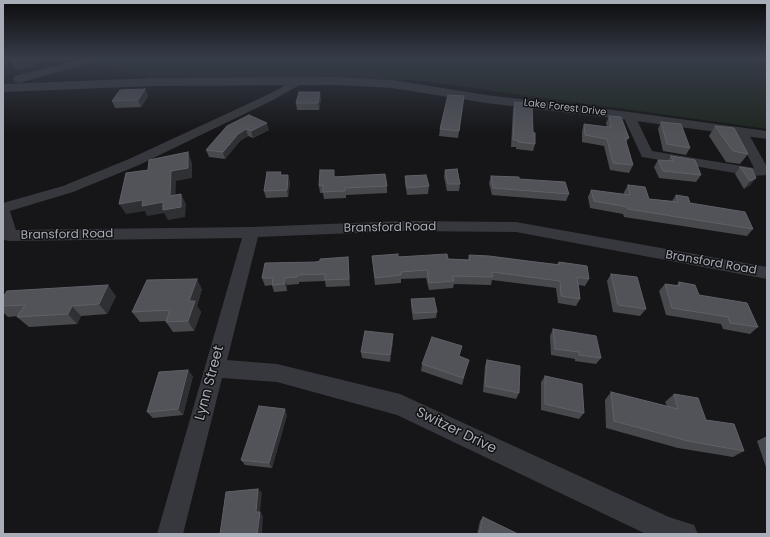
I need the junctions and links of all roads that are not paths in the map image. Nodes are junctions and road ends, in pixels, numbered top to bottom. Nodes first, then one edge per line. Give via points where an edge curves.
1 (49, 84) edge
2 (294, 84) edge
3 (392, 84) edge
4 (3, 88) edge
5 (630, 116) junction
6 (742, 132) junction
7 (767, 135) edge
8 (3, 209) edge
9 (252, 232) junction
10 (6, 236) edge
11 (767, 273) edge
12 (214, 368) junction
13 (673, 533) edge
14 (170, 534) edge

1 - 4 street, Lake Forest Drive
2 - 8 street, Bransford Road via 134,162 68,190
3 - 5 street, Lake Forest Drive via 486,99
5 - 6 street, Lake Forest Drive
5 - 6 street via 647,154 763,172
6 - 7 street, Lake Forest Drive
8 - 10 street, Bransford Road
9 - 10 street, Bransford Road
9 - 11 street, Bransford Road via 404,226 516,227
9 - 12 street, Lynn Street
12 - 13 street, Switzer Drive via 277,373 400,405
12 - 14 street, Lynn Street

